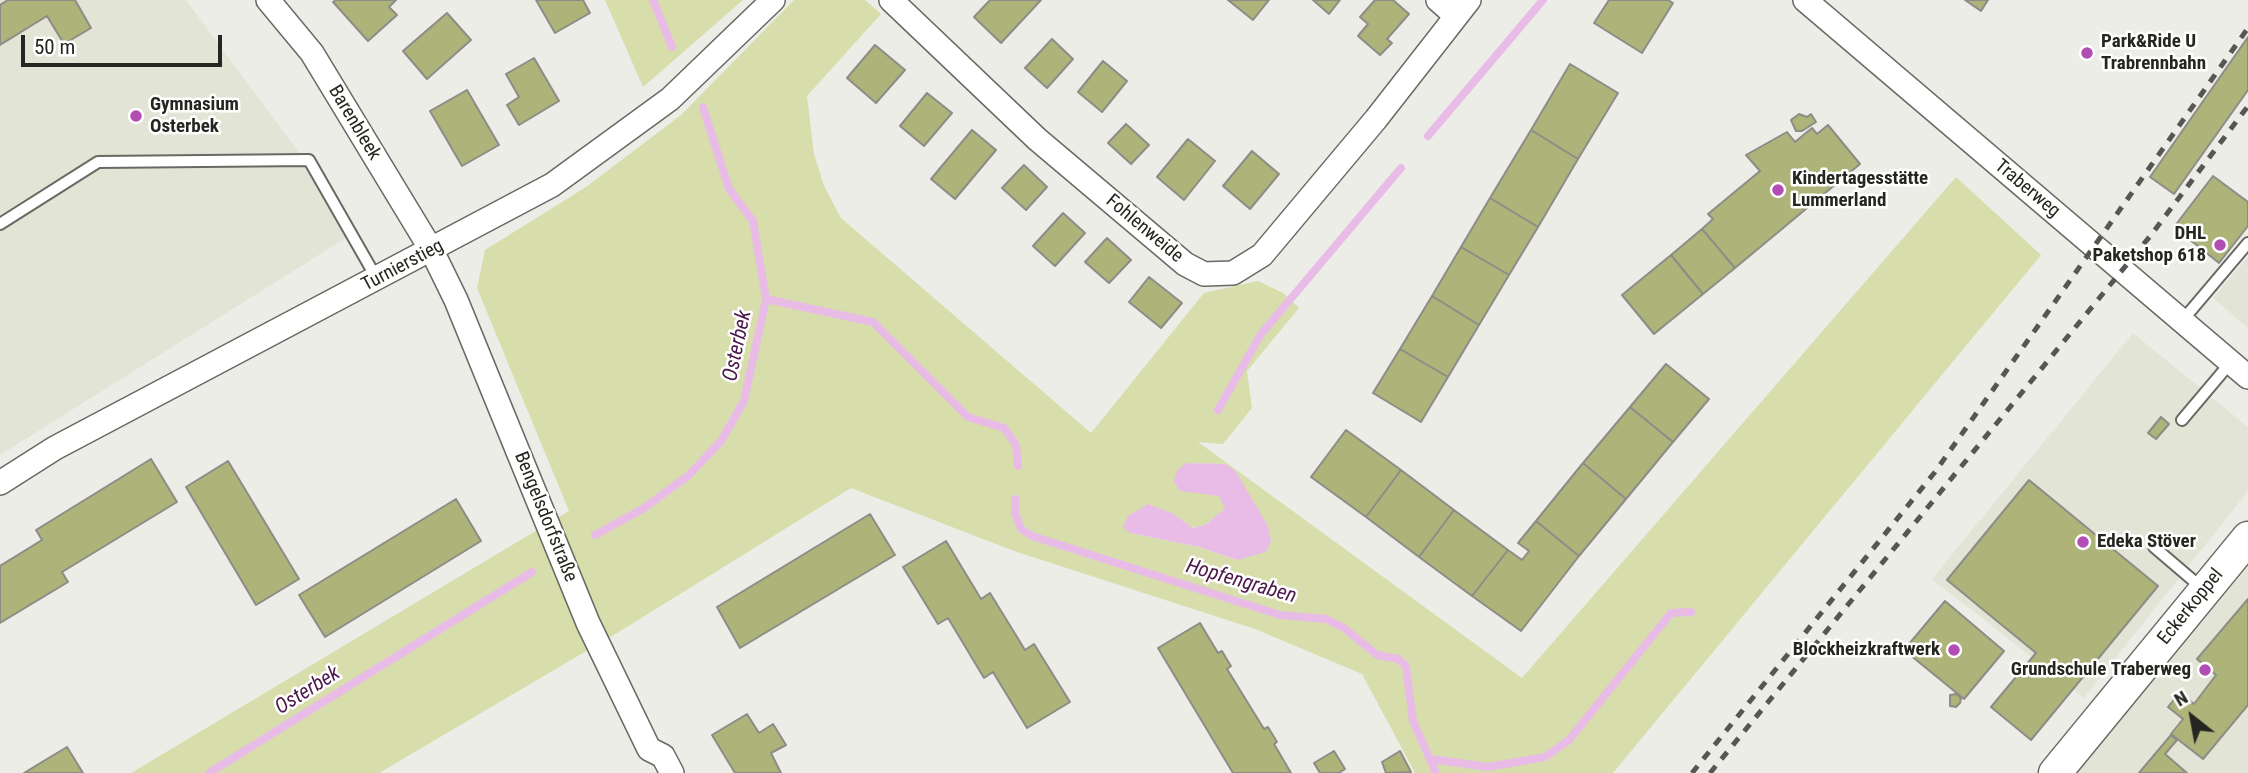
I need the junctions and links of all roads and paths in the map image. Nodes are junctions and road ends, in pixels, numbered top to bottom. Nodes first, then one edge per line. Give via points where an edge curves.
1 (268, 0) edge
2 (773, 0) edge
3 (891, 0) edge
4 (1438, 0) edge
5 (1805, 0) edge
6 (1463, 8) edge
7 (0, 224) edge
8 (2248, 243) edge
9 (432, 251) junction
10 (377, 279) junction
11 (2182, 321) junction
12 (2239, 370) edge
13 (2182, 420) dead end
14 (0, 482) edge
15 (2248, 538) edge
16 (2154, 547) dead end
17 (2205, 591) junction
18 (672, 773) edge
19 (2055, 773) edge

1 - 9 street, Barenbleek via 312,53
2 - 9 street, Turnierstieg via 670,99 563,177
3 - 6 street, Fohlenweide via 1037,139 1185,264 1203,274 1233,274 1262,255
4 - 6 street
5 - 11 street, Traberweg
7 - 10 lane via 98,162 309,160
8 - 11 lane
9 - 10 street, Turnierstieg
9 - 18 street, Bengelsdorfstraße via 588,623 649,749 663,756
10 - 14 street, Turnierstieg via 55,448
11 - 12 street, Traberweg
12 - 13 lane
15 - 17 street, Eckerkoppel
16 - 17 lane
17 - 19 street, Eckerkoppel

